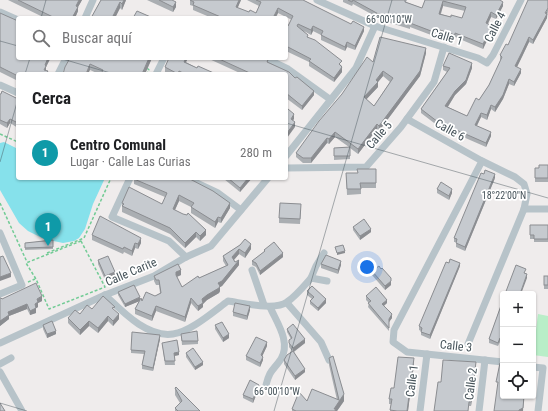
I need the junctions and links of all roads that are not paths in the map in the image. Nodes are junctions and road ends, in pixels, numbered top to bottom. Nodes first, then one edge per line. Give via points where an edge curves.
1 (93, 0) edge
2 (317, 0) edge
3 (520, 0) edge
4 (335, 3) edge
5 (0, 12) edge
6 (86, 16) edge
7 (16, 19) edge
8 (375, 26) junction
9 (444, 47) junction
10 (65, 60) edge
11 (163, 60) edge
12 (269, 60) edge
13 (487, 63) joint
14 (59, 72) edge
15 (157, 72) edge
16 (0, 85) edge
17 (16, 92) edge
18 (331, 100) junction
19 (407, 119) junction
20 (288, 154) edge
21 (482, 161) junction
22 (288, 168) edge
23 (129, 180) edge
24 (190, 180) edge
25 (266, 180) edge
26 (524, 209) junction
27 (548, 209) edge
28 (241, 210) junction
29 (0, 233) edge
30 (324, 253) dead end
31 (186, 257) junction
32 (252, 270) dead end
33 (311, 278) junction
34 (327, 281) dead end
35 (0, 294) edge
36 (105, 295) junction
37 (286, 303) junction
38 (267, 306) junction
39 (0, 343) edge
40 (468, 344) dead end
41 (427, 354) junction
42 (12, 358) dead end
43 (329, 360) edge
44 (485, 360) junction
45 (500, 362) edge
46 (0, 364) edge
47 (536, 367) edge
48 (0, 372) edge
49 (266, 385) dead end
50 (22, 411) edge
51 (420, 411) edge
52 (479, 411) edge
53 (538, 411) edge

1 - 6 street
2 - 4 street, Calle 1
3 - 13 street, Calle 4 via 494,55
4 - 8 street, Calle 1
5 - 7 street
8 - 9 street, Calle 1
8 - 18 street via 356,68
9 - 13 street, Calle 1
9 - 19 street, Calle 5 via 434,82
10 - 14 street
11 - 15 street
12 - 18 street via 288,69
16 - 17 street
18 - 20 street
19 - 21 street, Calle 6
19 - 22 street, Calle 5 via 366,167
21 - 26 street, Calle 6 via 524,184 527,194
21 - 41 street, Calle 3 via 394,330 393,342 407,352
23 - 31 street via 112,217 169,241
24 - 28 street via 218,193
25 - 28 street, Calle Carite
26 - 27 street
26 - 40 street
28 - 31 street, Calle Carite via 210,246
29 - 35 street via 22,285
30 - 33 street
31 - 36 street, Calle Carite via 154,276
32 - 38 street
33 - 34 street
33 - 37 street
36 - 38 street via 125,314 142,325 156,332 173,334 193,326 228,301
36 - 39 street, Calle Carite
37 - 38 street
37 - 43 street via 321,342
38 - 49 street via 285,342 284,352 269,372
41 - 44 street, Calle 3
41 - 51 street, Calle 1
42 - 46 street
44 - 45 street, Calle 3
44 - 52 street, Calle 2
47 - 53 street via 543,368
48 - 50 street

